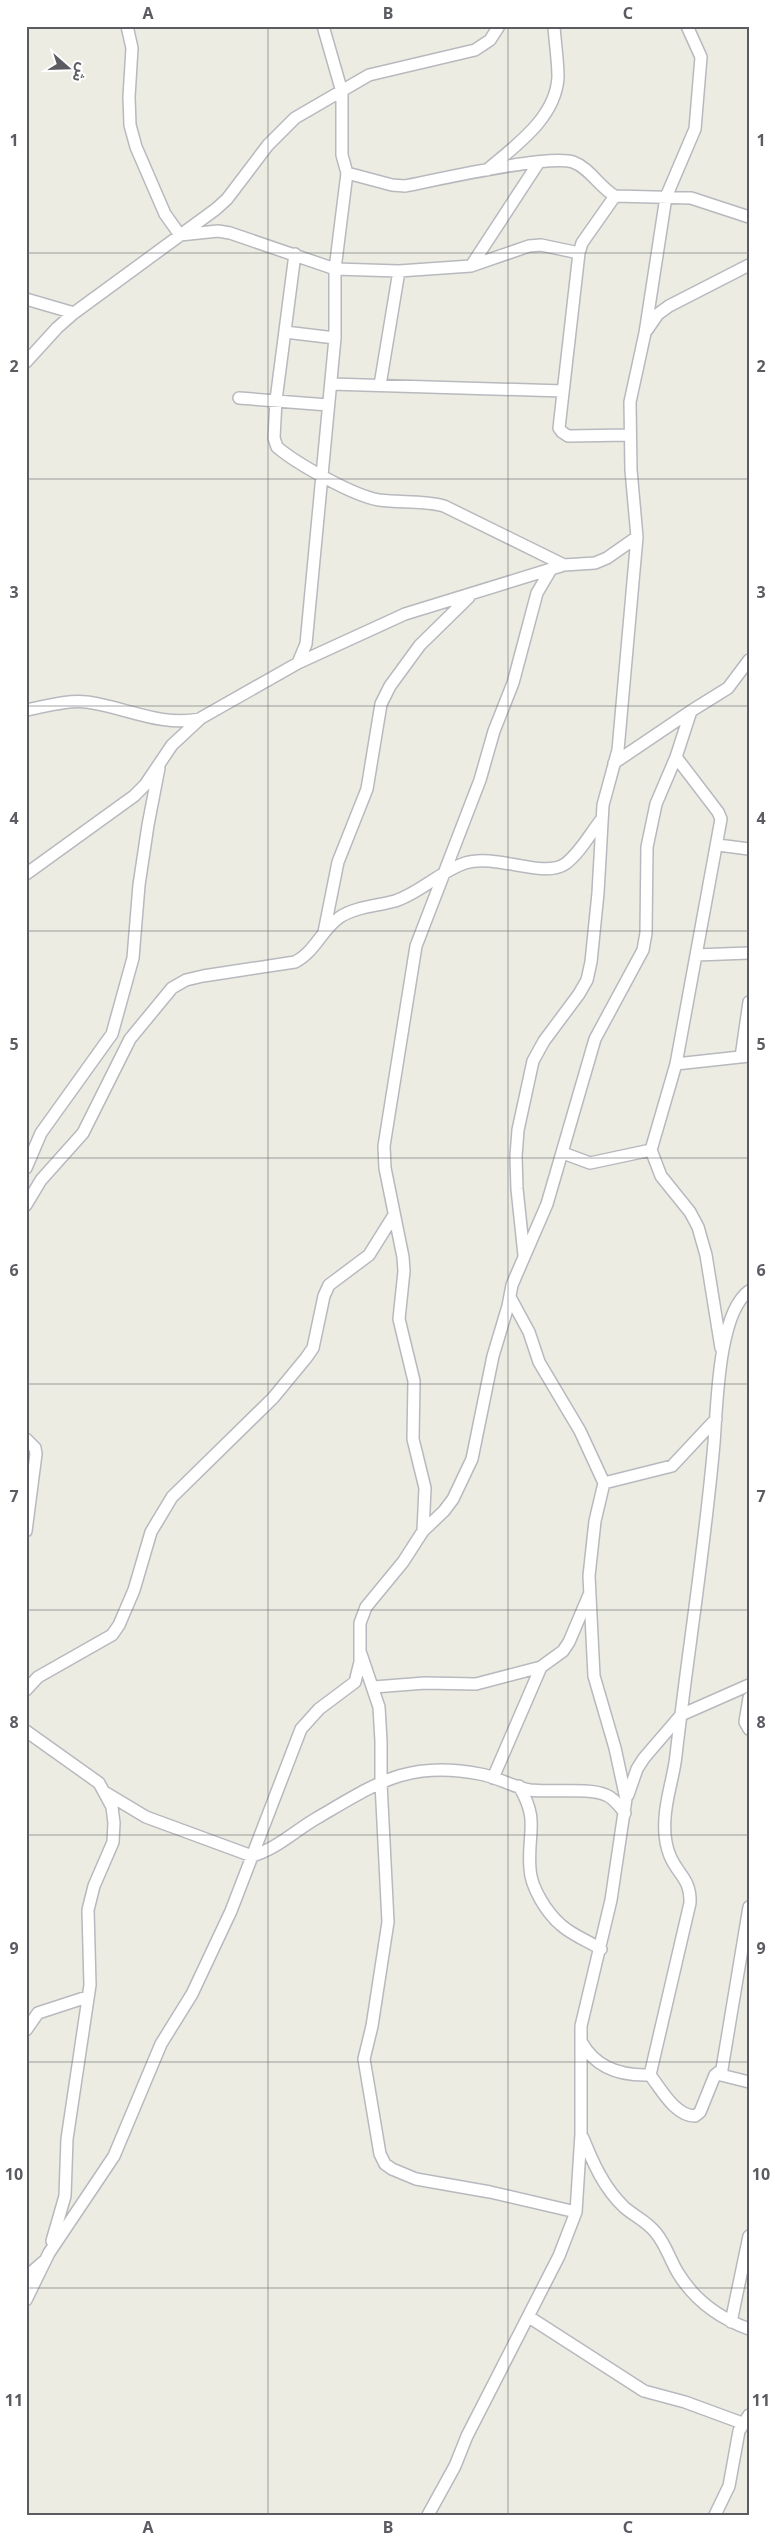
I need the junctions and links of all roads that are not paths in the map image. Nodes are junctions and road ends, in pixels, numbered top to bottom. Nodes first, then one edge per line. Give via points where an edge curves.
1 (127, 26) edge
2 (323, 26) edge
3 (499, 26) edge
4 (554, 26) edge
5 (687, 26) edge
6 (342, 92) junction
7 (539, 162) junction
8 (487, 171) junction
9 (347, 173) junction
10 (614, 196) junction
11 (666, 197) junction
12 (749, 217) edge
13 (180, 236) junction
14 (579, 253) junction
15 (295, 254) junction
16 (749, 265) edge
17 (471, 266) junction
18 (335, 269) junction
19 (399, 271) junction
20 (26, 298) edge
21 (74, 313) junction
22 (285, 332) junction
23 (645, 334) junction
24 (335, 338) junction
25 (26, 362) edge
26 (331, 384) junction
27 (380, 385) junction
28 (563, 391) junction
29 (239, 398) dead end
30 (276, 400) junction
31 (328, 405) junction
32 (630, 435) junction
33 (322, 475) junction
34 (637, 538) junction
35 (564, 565) junction
36 (550, 570) junction
37 (472, 594) junction
38 (749, 660) edge
39 (298, 663) junction
40 (26, 710) edge
41 (691, 711) junction
42 (201, 718) junction
43 (676, 757) junction
44 (161, 759) junction
45 (614, 763) junction
46 (601, 820) junction
47 (718, 845) junction
48 (749, 849) edge
49 (445, 872) junction
50 (26, 874) edge
51 (324, 933) junction
52 (749, 953) edge
53 (696, 955) junction
54 (749, 1002) edge
55 (745, 1056) edge
56 (676, 1064) junction
57 (651, 1150) junction
58 (562, 1153) junction
59 (26, 1168) edge
60 (26, 1205) edge
61 (394, 1215) junction
62 (524, 1257) junction
63 (749, 1291) edge
64 (510, 1297) junction
65 (722, 1353) junction
66 (716, 1419) junction
67 (26, 1439) edge
68 (604, 1483) junction
69 (423, 1531) junction
70 (26, 1532) edge
71 (590, 1594) junction
72 (359, 1649) junction
73 (541, 1667) junction
74 (749, 1685) edge
75 (374, 1687) junction
76 (26, 1690) edge
77 (749, 1698) edge
78 (681, 1715) junction
79 (749, 1729) edge
80 (28, 1730) edge
81 (493, 1778) junction
82 (380, 1783) junction
83 (519, 1786) junction
84 (106, 1793) junction
85 (626, 1799) junction
86 (625, 1813) junction
87 (252, 1856) junction
88 (749, 1907) edge
89 (601, 1948) junction
90 (87, 1997) junction
91 (26, 2030) edge
92 (580, 2039) junction
93 (721, 2074) junction
94 (650, 2075) junction
95 (749, 2082) edge
96 (581, 2134) junction
97 (576, 2212) junction
98 (749, 2236) edge
99 (48, 2256) junction
100 (26, 2277) edge
101 (26, 2300) edge
102 (529, 2317) junction
103 (731, 2322) junction
104 (749, 2329) edge
105 (745, 2419) edge
106 (428, 2515) edge
107 (715, 2515) edge

1 - 13 street via 132,48 130,125 165,214
2 - 6 street
3 - 6 street via 490,40 475,50 369,75
4 - 8 street via 558,78 546,112 528,134
5 - 11 street via 701,57 697,118 695,130
6 - 9 street via 342,155
6 - 13 street via 295,118 227,199
7 - 8 street
7 - 10 street via 574,162
7 - 17 street
8 - 9 street via 405,186
9 - 18 street
10 - 11 street
10 - 14 street via 582,243
11 - 12 street via 706,202
11 - 23 street
13 - 15 street via 218,231
13 - 21 street
14 - 17 street via 554,246 529,246
14 - 28 street
15 - 18 street
15 - 22 street
16 - 23 street via 668,306 658,314
17 - 19 street
18 - 19 street
18 - 24 street
19 - 27 street
20 - 21 street
21 - 25 street
22 - 24 street
22 - 30 street
23 - 32 street via 632,384
24 - 26 street
26 - 27 street
26 - 31 street
27 - 28 street
28 - 32 street via 559,428 568,436
29 - 30 street
30 - 31 street
30 - 33 street via 274,438 277,447
31 - 33 street
32 - 34 street
33 - 35 street via 377,500 444,506
33 - 39 street via 306,644
34 - 35 street via 595,563
34 - 45 street via 620,732
35 - 36 street
36 - 37 street
36 - 49 street via 537,593 520,660
37 - 39 street via 405,614
37 - 51 street via 420,645 381,704 367,789 338,862
38 - 41 street via 728,688
39 - 42 street
40 - 42 street via 75,701 171,722
41 - 43 street
41 - 45 street
42 - 44 street
43 - 47 street via 718,812 721,819
43 - 58 street via 651,821 643,950 594,1039
44 - 50 street via 134,796
44 - 59 street via 148,826 133,958 117,1020 112,1034 41,1133
45 - 46 street
46 - 49 street via 567,863 559,867 546,870 480,860
46 - 62 street via 598,894 587,980 533,1061 518,1130 517,1189
47 - 48 street
47 - 53 street
49 - 51 street via 397,900 342,916
49 - 61 street via 416,946 384,1146
51 - 60 street via 306,956 296,962 203,976 172,988 130,1039 83,1133 41,1180
52 - 53 street
53 - 56 street
54 - 55 street
55 - 56 street
56 - 57 street
57 - 58 street via 590,1163
57 - 65 street via 661,1176 698,1227 706,1255
58 - 62 street via 547,1204
61 - 69 street via 404,1271 399,1319 415,1392 414,1449 425,1488
61 - 76 street via 369,1255 329,1285 313,1348 306,1358 267,1404 172,1497 151,1532 134,1590 112,1635 38,1677
62 - 64 street
63 - 65 street via 732,1312
64 - 68 street via 529,1332 539,1362 580,1431
64 - 69 street via 493,1356 472,1459 453,1499
65 - 66 street
66 - 68 street via 672,1466
66 - 78 street via 700,1579
67 - 70 street via 36,1454
68 - 71 street via 595,1521
69 - 72 street via 403,1562 366,1607 360,1623
71 - 73 street via 566,1647
71 - 85 street via 594,1676
72 - 75 street
72 - 87 street via 360,1662 355,1682 319,1709 301,1729
73 - 75 street via 476,1684
73 - 81 street
74 - 78 street
75 - 82 street via 381,1723
77 - 79 street via 745,1722
78 - 85 street via 644,1758
78 - 94 street via 665,1818 665,1840 670,1857 691,1891 690,1903
80 - 84 street via 89,1774
81 - 82 street via 433,1768 395,1776
81 - 83 street
82 - 87 street
82 - 97 street via 388,1922 364,2059 380,2154 385,2164 416,2179
83 - 86 street via 543,1791 605,1794
83 - 89 street via 532,1812 530,1868 537,1894 560,1924
84 - 87 street via 146,1817
84 - 90 street via 112,1806 113,1842 94,1886 88,1910 90,1960
85 - 86 street
86 - 89 street
87 - 99 street via 231,1911 192,1994 161,2044 114,2156
88 - 93 street
89 - 92 street via 585,2005
90 - 91 street via 38,2013
90 - 99 street via 67,2139 65,2196
92 - 94 street via 589,2055 602,2066
92 - 96 street
93 - 94 street via 720,2071 715,2075 700,2112 695,2116 689,2116 674,2106
93 - 95 street
96 - 97 street
96 - 103 street via 600,2178 625,2208 647,2222 657,2234 692,2291 711,2311
97 - 102 street
98 - 103 street
99 - 100 street
99 - 101 street
102 - 105 street via 644,2391
102 - 106 street
103 - 104 street
105 - 107 street via 739,2431 729,2486

